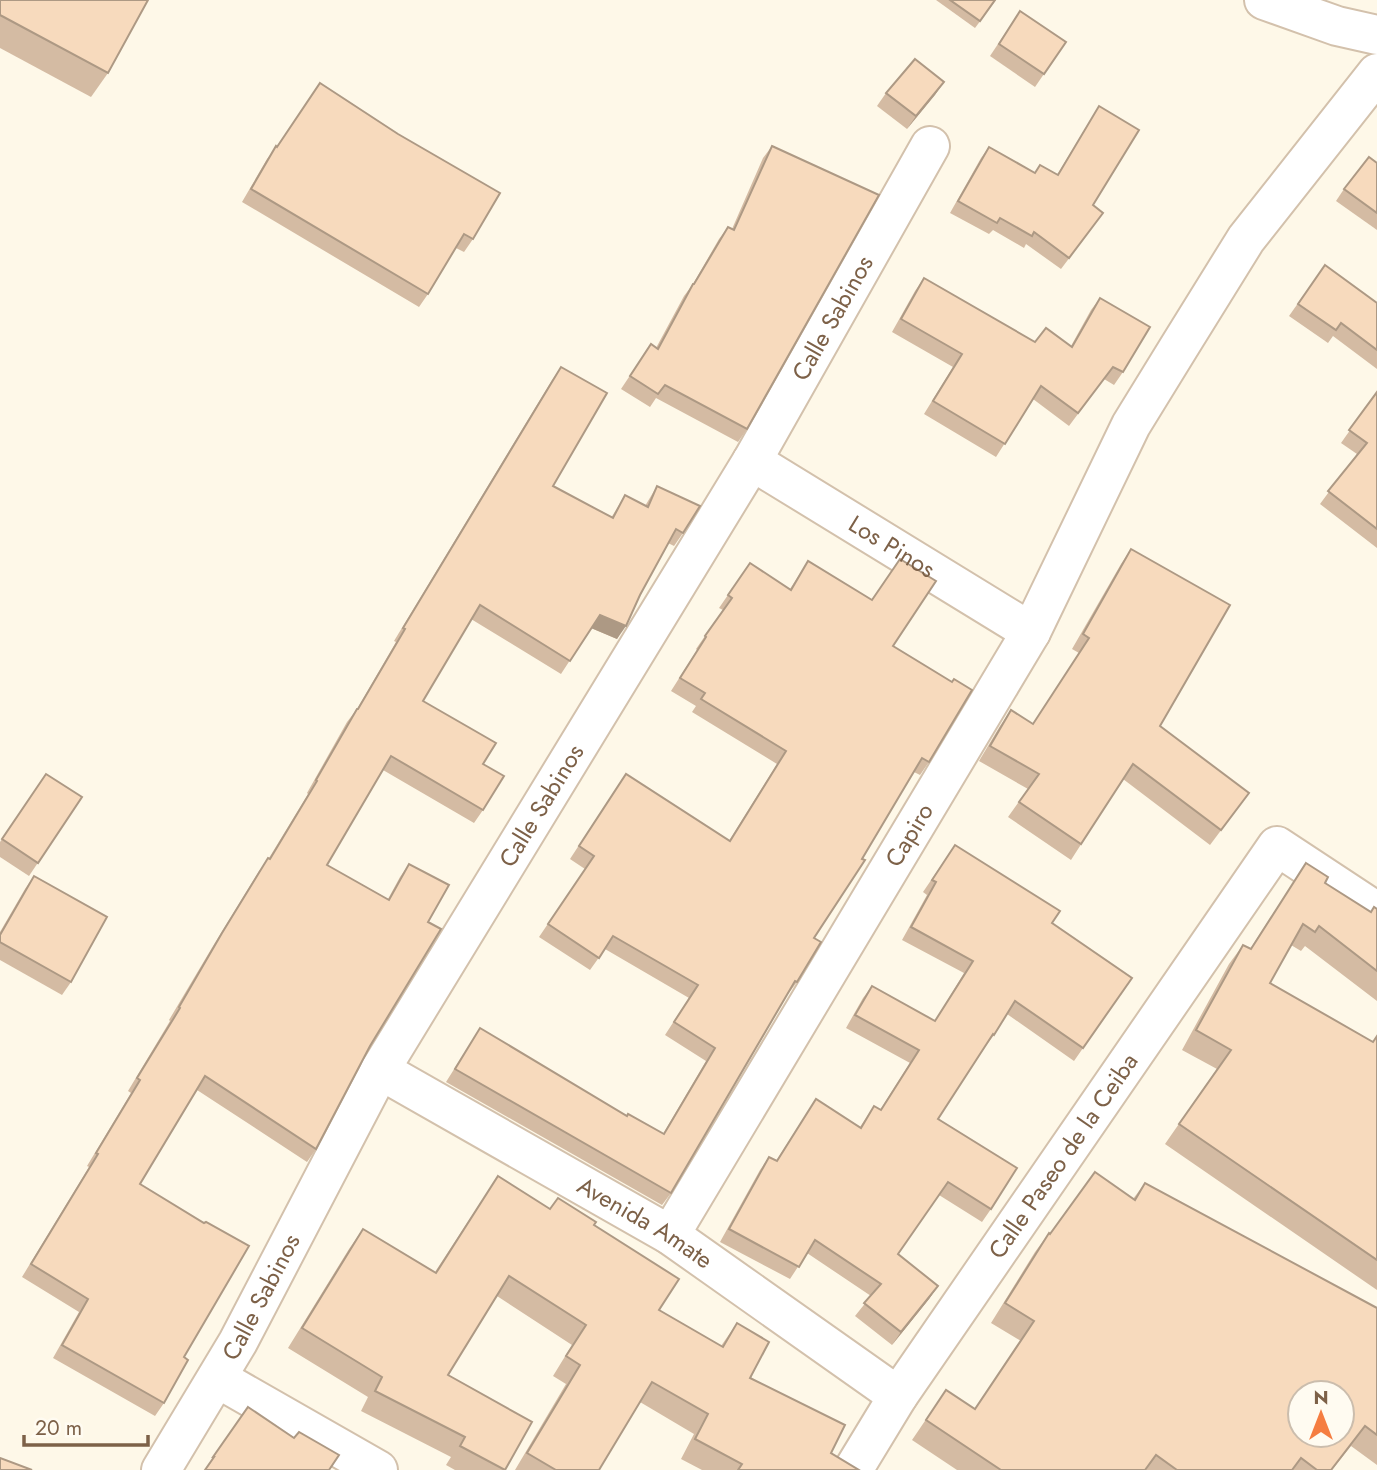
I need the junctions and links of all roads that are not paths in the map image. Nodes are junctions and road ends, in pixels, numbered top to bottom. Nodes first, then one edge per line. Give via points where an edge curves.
1 (1264, 0) edge
2 (1377, 35) edge
3 (1377, 73) edge
4 (930, 146) dead end
5 (752, 461) junction
6 (1031, 632) junction
7 (1377, 912) edge
8 (380, 1070) junction
9 (670, 1235) junction
10 (217, 1378) junction
11 (898, 1396) junction
12 (161, 1470) edge
13 (378, 1470) edge
14 (853, 1470) edge

1 - 2 street
3 - 6 street, Capiro via 1246,239 1131,425
4 - 5 street, Calle Sabinos
5 - 6 street, Los Pinos
5 - 8 street, Calle Sabinos
6 - 9 street, Capiro
7 - 11 street, Calle Paseo de la Ceiba via 1277,846
8 - 9 street, Avenida Amate
8 - 10 street, Calle Sabinos
9 - 11 street, Avenida Amate
10 - 12 street, Calle Sabinos
10 - 13 street
11 - 14 street, Calle Paseo de la Ceiba

